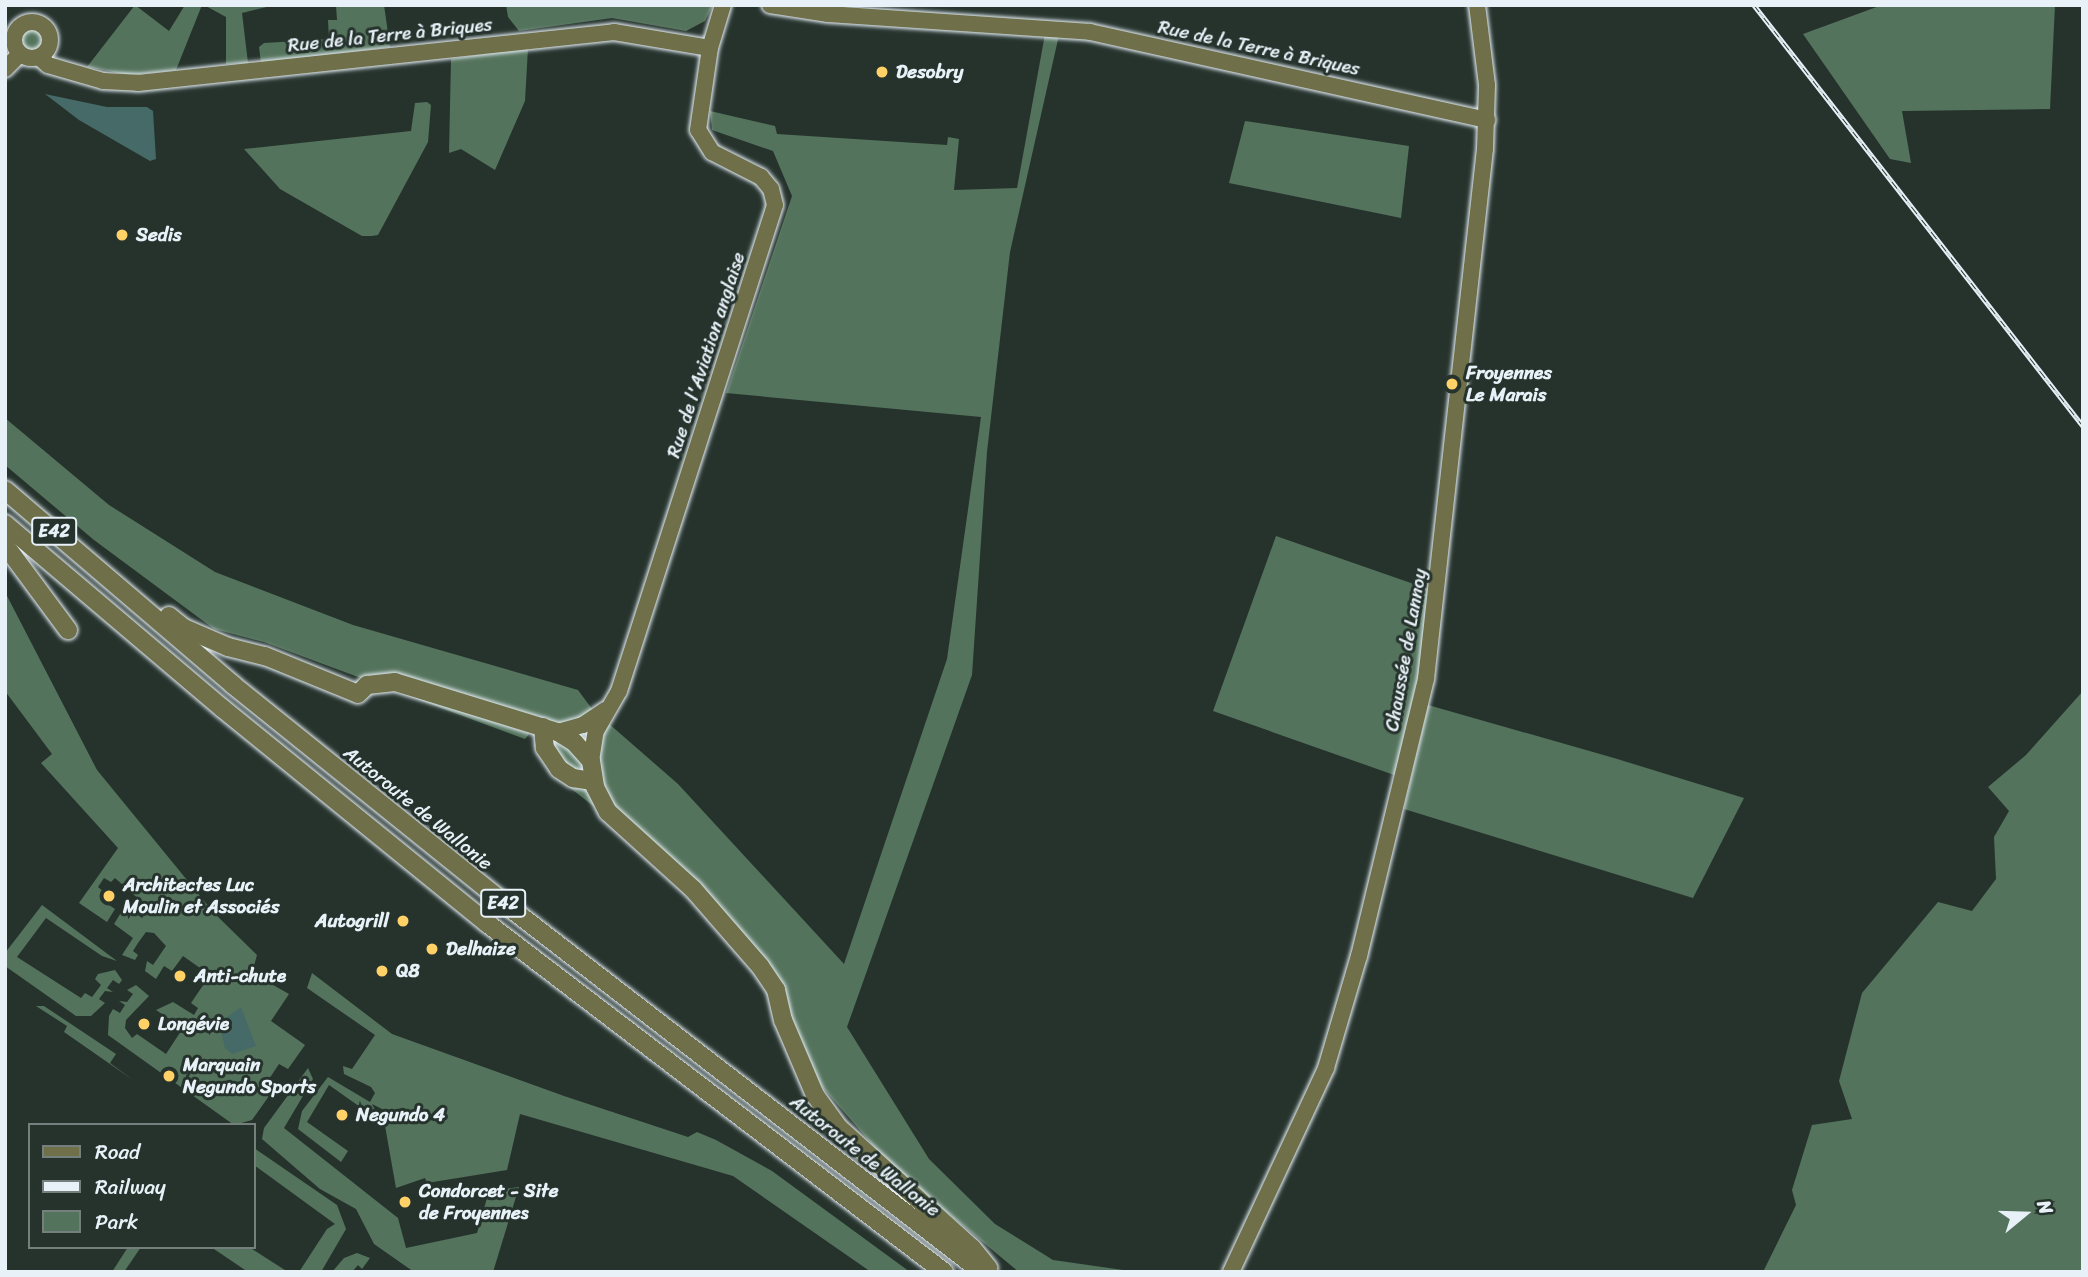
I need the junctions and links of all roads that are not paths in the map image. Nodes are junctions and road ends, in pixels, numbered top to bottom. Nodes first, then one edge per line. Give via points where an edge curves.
1 (723, 5) edge
2 (770, 5) edge
3 (1477, 5) edge
4 (50, 42) junction
5 (710, 48) junction
6 (20, 54) junction
7 (39, 57) junction
8 (5, 69) edge
9 (72, 69) junction
10 (1487, 120) junction
11 (5, 490) edge
12 (5, 524) edge
13 (5, 545) edge
14 (102, 572) junction
15 (68, 630) dead end
16 (612, 704) junction
17 (550, 730) junction
18 (591, 761) junction
19 (593, 781) junction
20 (780, 1162) dead end
21 (814, 1175) junction
22 (944, 1272) edge
23 (982, 1272) edge
24 (991, 1272) edge
25 (1231, 1272) edge

1 - 5 main road
2 - 10 main road, Rue de la Terre à Briques via 828,14 1090,32
3 - 10 main road, Chaussée de Lannoy
4 - 6 main road via 40,24 22,24 14,38
4 - 7 main road
4 - 9 main road
5 - 9 main road, Rue de la Terre à Briques via 614,32 138,83 103,81
5 - 16 main road, Rue de l'Aviation anglaise via 698,111 703,142 712,152 761,177 772,189 775,205
6 - 7 main road
6 - 8 main road
7 - 9 main road, Rue de la Terre à Briques via 48,65
10 - 25 main road, Chaussée de Lannoy via 1437,602 1419,712 1352,985 1326,1068
11 - 14 highway, Autoroute de Wallonie / E42
12 - 21 highway, E42 via 212,700 488,924
13 - 15 highway
14 - 17 highway via 150,600 184,628 358,694 367,685 395,682
14 - 23 highway, Autoroute de Wallonie / E42 via 494,896
16 - 17 main road via 590,722
16 - 18 main road, Rue de l'Aviation anglaise via 596,731
17 - 18 highway
17 - 19 highway via 545,748 559,769 573,778
18 - 19 highway
19 - 24 highway via 608,812 693,888 760,966 776,990 783,1020 815,1095 839,1128 972,1248
20 - 21 highway
21 - 22 highway, E42

